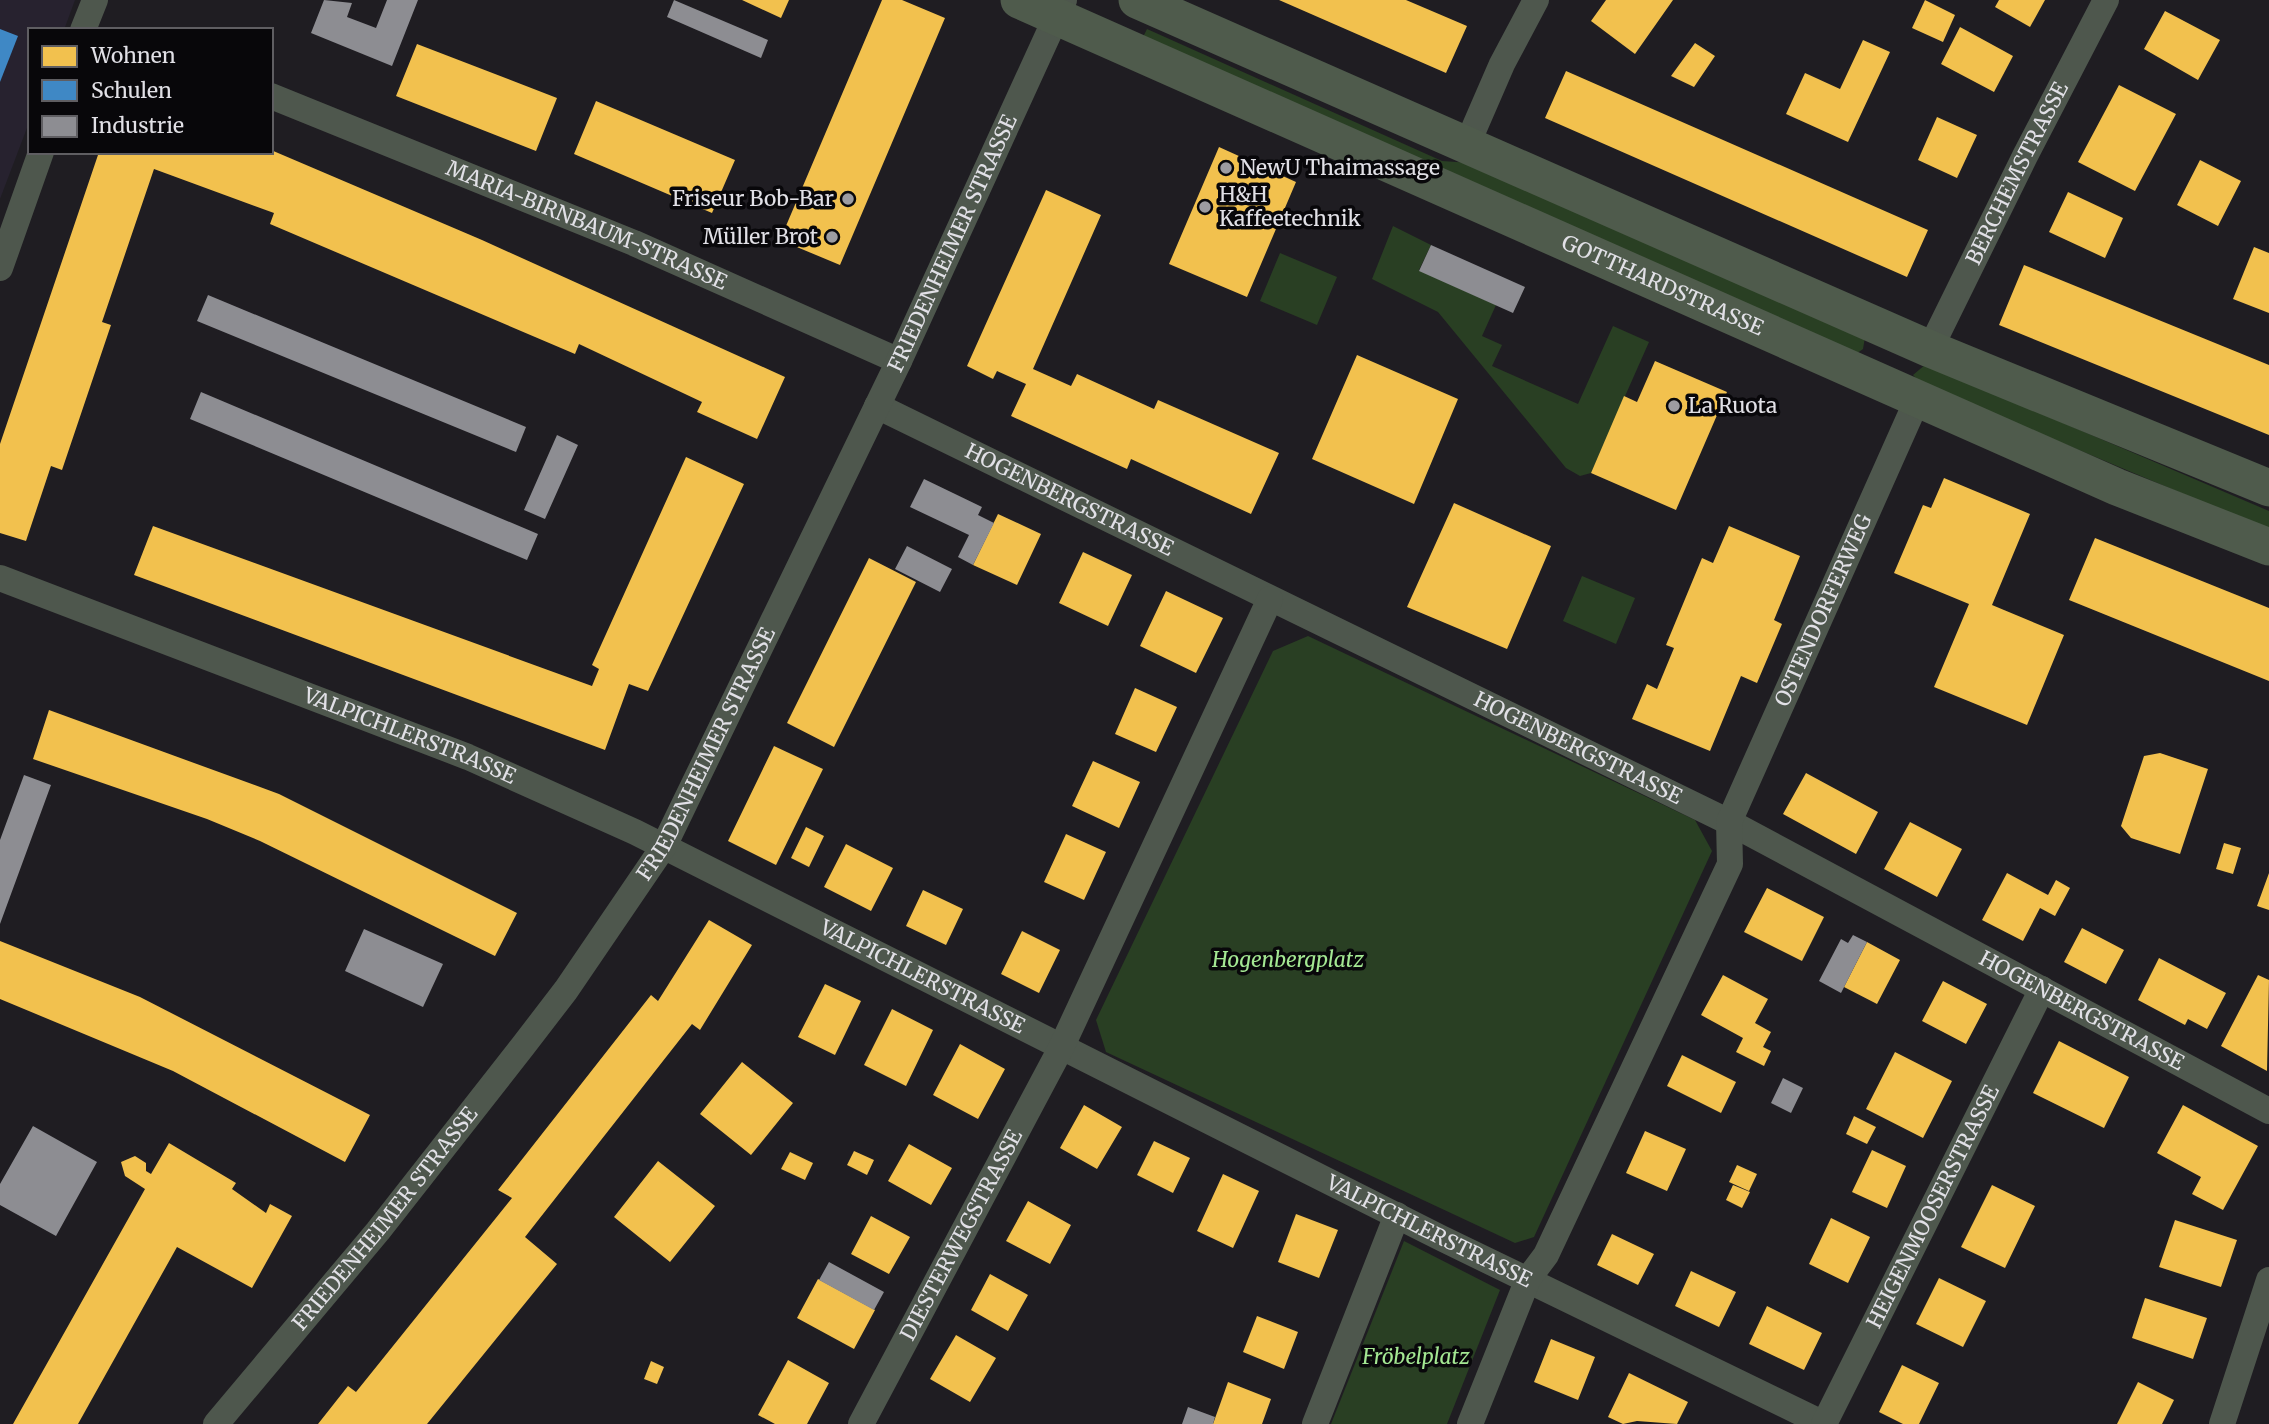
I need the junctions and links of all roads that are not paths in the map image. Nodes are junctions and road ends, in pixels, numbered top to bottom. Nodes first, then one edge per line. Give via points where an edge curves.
1 (1019, 0) edge
2 (1137, 0) edge
3 (1536, 0) edge
4 (2106, 0) edge
5 (1060, 8) edge
6 (273, 97) edge
7 (1466, 147) junction
8 (40, 154) edge
9 (0, 268) edge
10 (1930, 349) junction
11 (900, 361) junction
12 (1919, 398) junction
13 (877, 406) junction
14 (2269, 488) edge
15 (2269, 547) edge
16 (0, 578) edge
17 (1270, 599) junction
18 (1729, 822) junction
19 (664, 846) junction
20 (2042, 989) junction
21 (1061, 1048) junction
22 (2269, 1111) edge
23 (1397, 1215) junction
24 (1528, 1279) junction
25 (2269, 1280) edge
26 (216, 1424) edge
27 (861, 1424) edge
28 (1315, 1424) edge
29 (1470, 1424) edge
30 (1824, 1424) edge
31 (2222, 1424) edge

1 - 5 main road, GOTTHARDSTRASSE
2 - 7 main road
3 - 7 street
4 - 10 street, BERCHEMSTRASSE
5 - 11 street, FRIEDENHEIMER STRASSE
5 - 12 main road, GOTTHARDSTRASSE
6 - 11 street, MARIA-BIRNBAUM-STRASSE via 634,243
7 - 10 main road
8 - 9 street
10 - 14 main road
11 - 13 street, FRIEDENHEIMER STRASSE
12 - 15 main road, GOTTHARDSTRASSE via 2117,487
12 - 18 street, OSTENDORFERWEG
13 - 17 street, HOGENBERGSTRASSE
13 - 19 street, FRIEDENHEIMER STRASSE
16 - 19 street, VALPICHLERSTRASSE via 468,757
17 - 18 street, HOGENBERGSTRASSE
17 - 21 street
18 - 20 street, HOGENBERGSTRASSE
18 - 24 street via 1730,864 1546,1255
19 - 21 street, VALPICHLERSTRASSE
19 - 26 street, FRIEDENHEIMER STRASSE via 523,1046 378,1231
20 - 22 street, HOGENBERGSTRASSE
20 - 30 street, HEIGENMOOSERSTRASSE
21 - 23 street, VALPICHLERSTRASSE
21 - 27 street, DIESTERWEGSTRASSE
23 - 24 street, VALPICHLERSTRASSE
23 - 28 street
24 - 29 street
24 - 30 street, VALPICHLERSTRASSE
25 - 31 street

